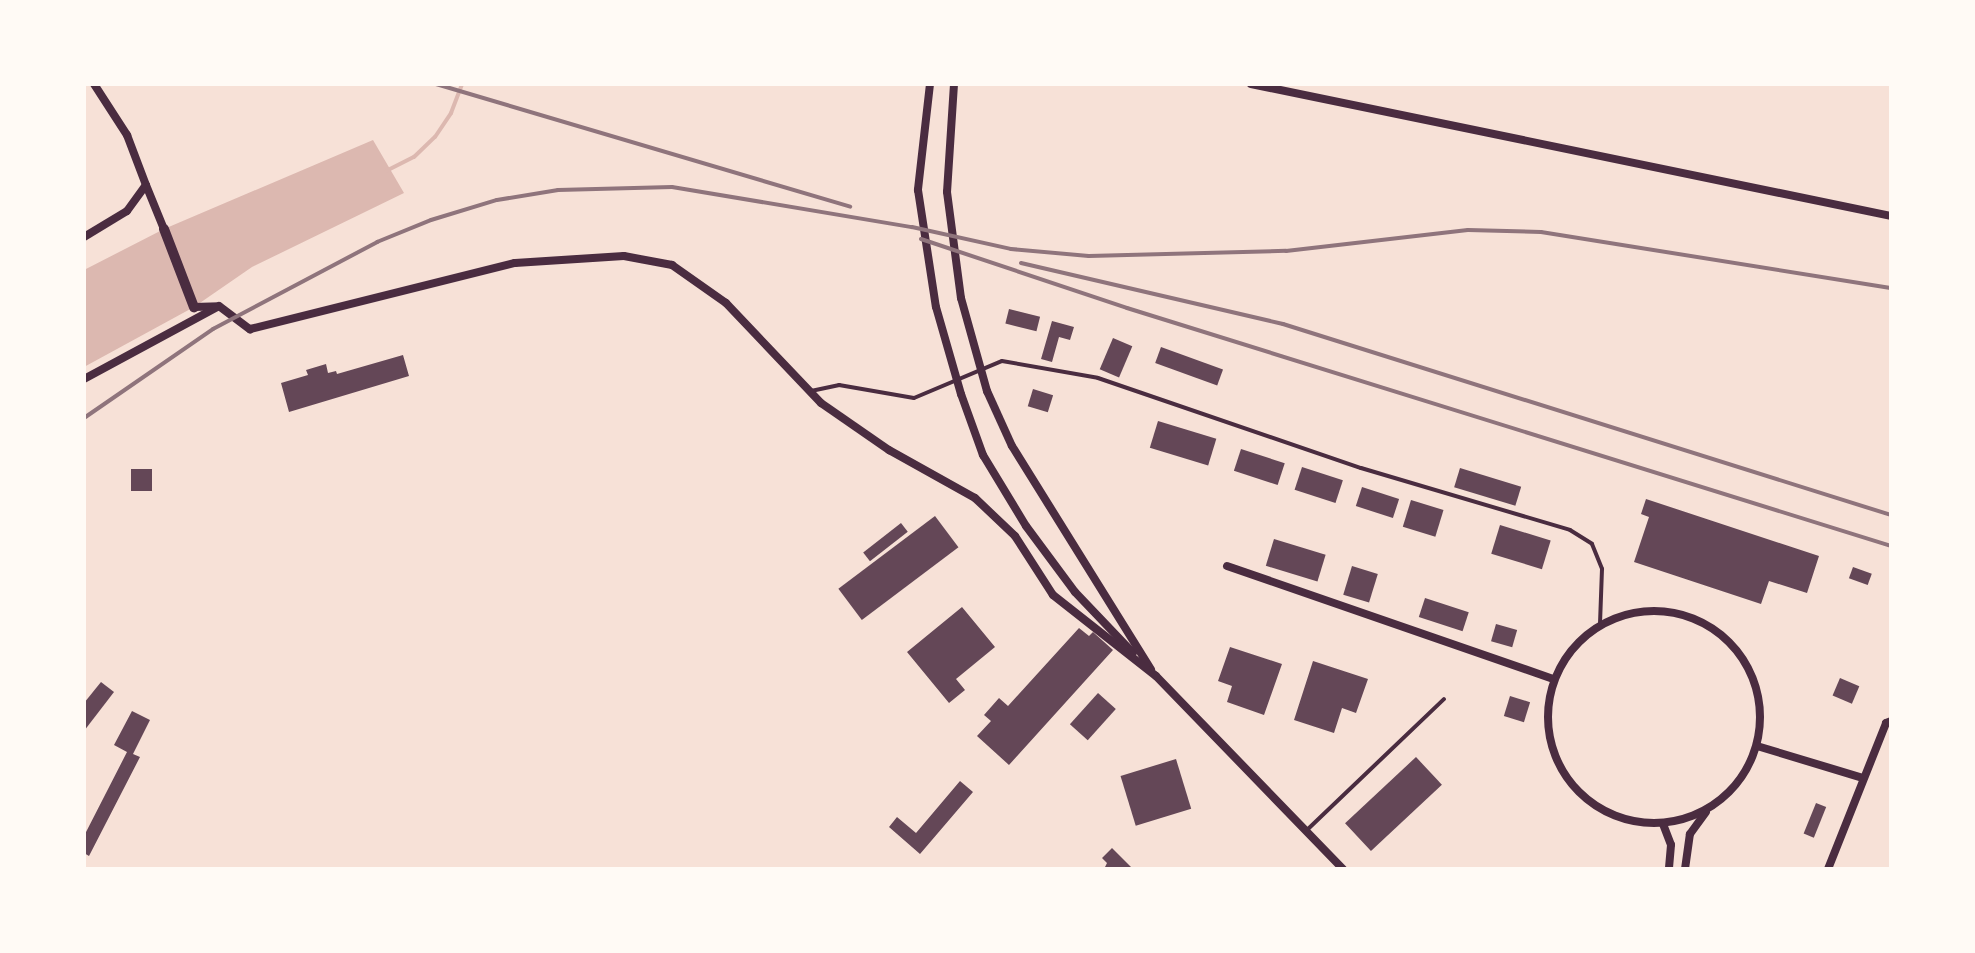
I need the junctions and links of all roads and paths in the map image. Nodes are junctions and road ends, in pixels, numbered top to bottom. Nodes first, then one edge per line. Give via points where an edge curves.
1 (94, 84) edge
2 (930, 84) edge
3 (954, 84) edge
4 (1251, 84) edge
5 (146, 185) junction
6 (1891, 216) edge
7 (164, 229) joint
8 (84, 237) edge
9 (219, 306) junction
10 (194, 307) joint
11 (84, 379) edge
12 (810, 391) junction
13 (1227, 566) dead end
14 (1600, 623) junction
15 (1156, 676) junction
16 (1554, 679) junction
17 (1444, 699) dead end
18 (1891, 721) edge
19 (1757, 746) junction
20 (1863, 778) junction
21 (1708, 809) junction
22 (1663, 824) junction
23 (1306, 831) junction
24 (1343, 869) edge
25 (1669, 869) edge
26 (1685, 869) edge
27 (1828, 869) edge

1 - 5 street via 127,135
2 - 15 street via 918,190 936,307 983,455 1075,592
3 - 15 street via 947,192 961,298 987,391 1012,446
4 - 6 street
5 - 7 street
5 - 8 street via 127,211
7 - 10 street
9 - 10 street
9 - 11 street
9 - 12 street via 250,329 515,263 624,256 672,265 726,303
12 - 14 lane via 839,385 914,398 1002,361 1098,378 1361,468 1570,530 1592,544 1602,569
12 - 15 street via 889,450 975,498 1015,536 1053,595
13 - 16 street
14 - 16 street via 1573,648
14 - 19 street via 1634,612 1670,611 1705,622 1733,644 1753,675 1761,710
15 - 23 street
16 - 22 street via 1547,714 1552,750 1569,782 1595,806 1628,821
17 - 23 lane
18 - 20 street
19 - 20 street
19 - 21 street via 1730,792
20 - 27 street
21 - 22 street
21 - 26 street via 1690,834
22 - 25 street via 1671,845
23 - 24 street

